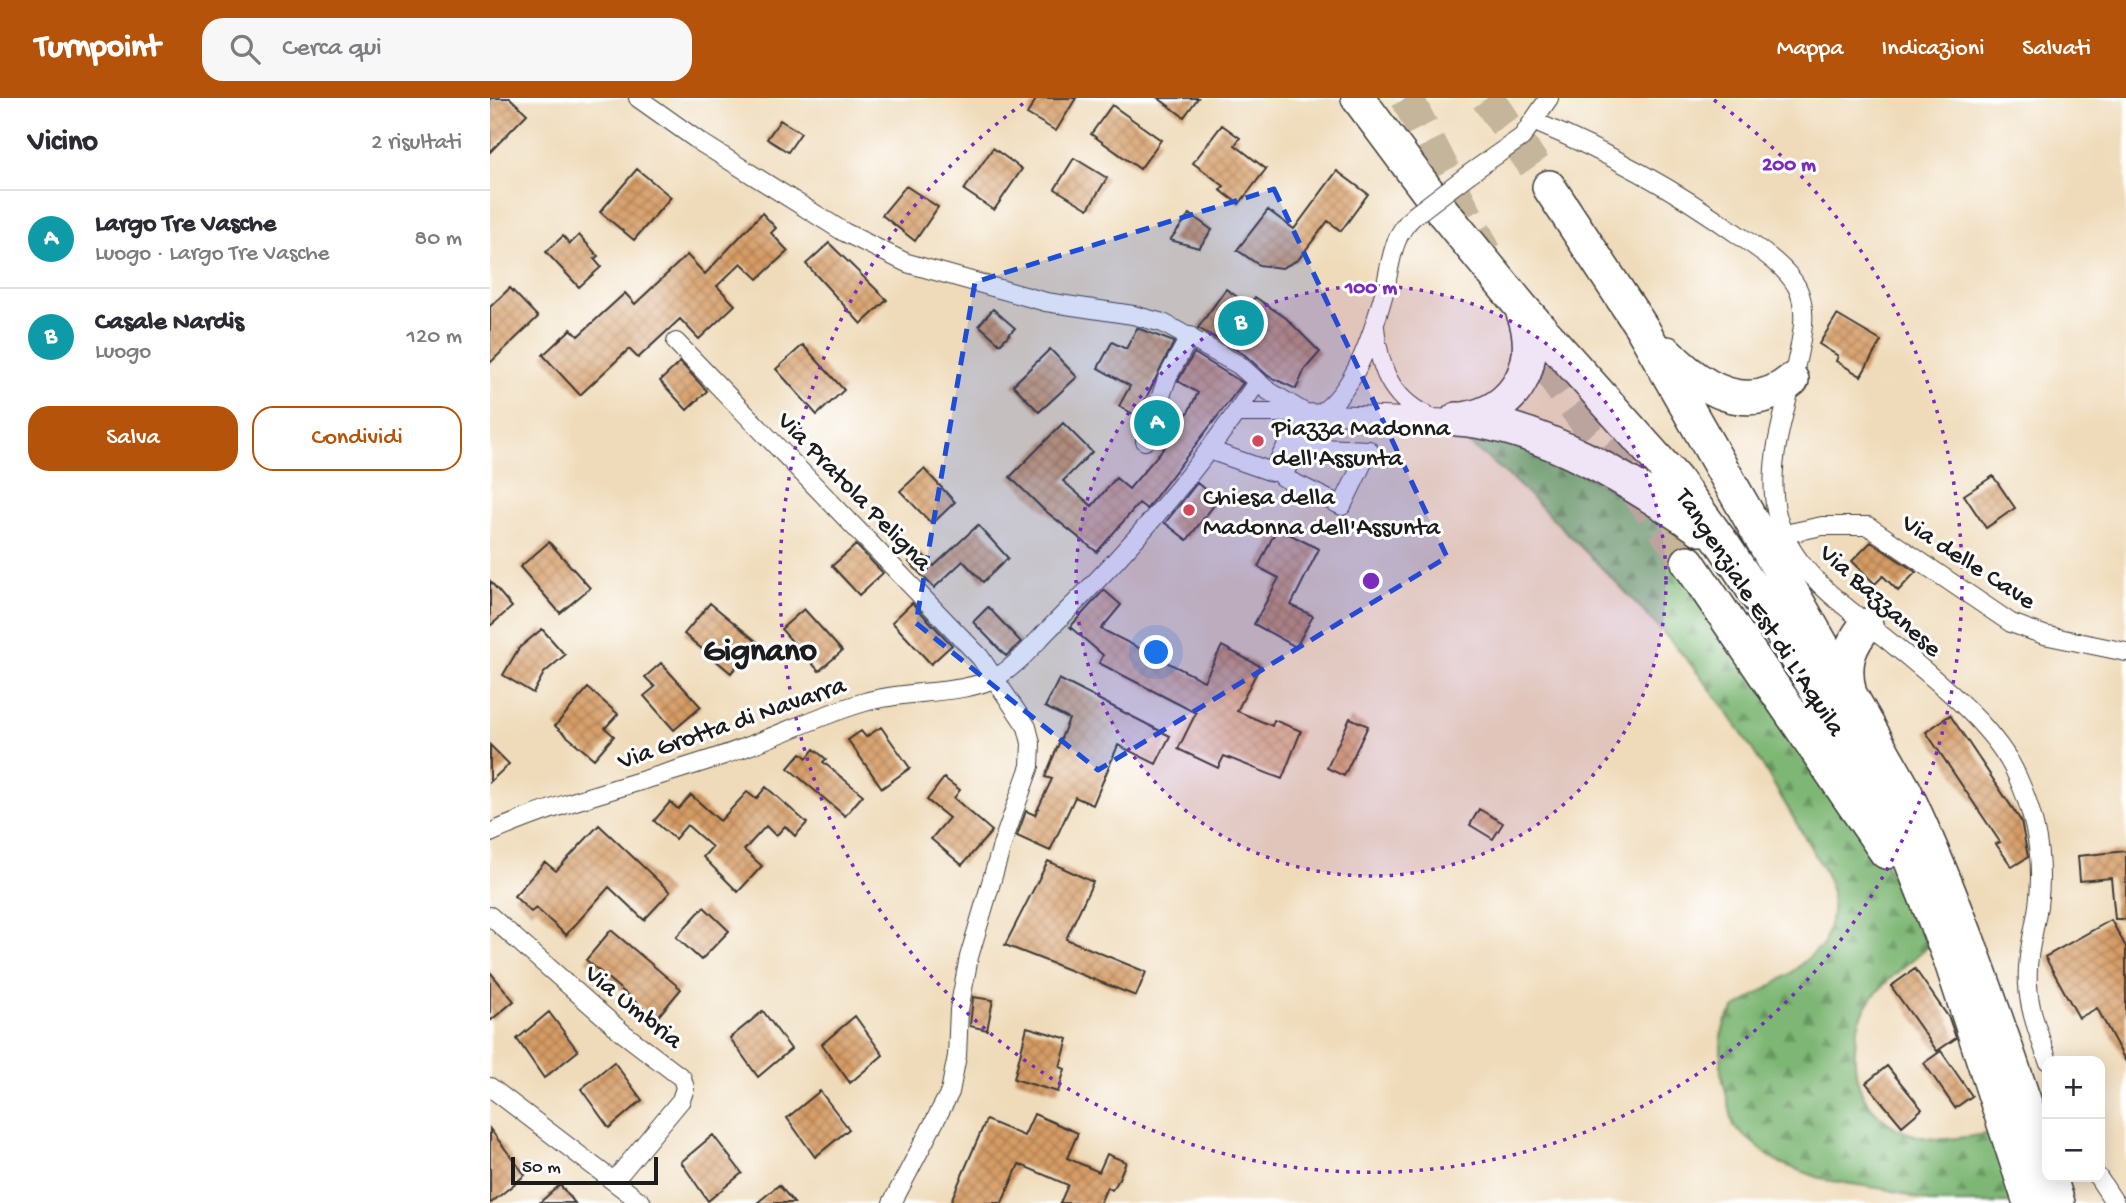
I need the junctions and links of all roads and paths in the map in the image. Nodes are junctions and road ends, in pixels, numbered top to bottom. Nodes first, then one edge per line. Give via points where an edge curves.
1 (638, 98) edge
2 (1358, 98) edge
3 (1549, 98) edge
4 (1535, 122) junction
5 (1549, 187) tunnel mouth
6 (1521, 308) junction
7 (1375, 323) junction
8 (1642, 328) junction
9 (1190, 336) junction
10 (676, 342) dead end
11 (1792, 380) junction
12 (1258, 382) junction
13 (1237, 413) junction
14 (1311, 414) junction
15 (1445, 418) junction
16 (1145, 441) dead end
17 (1209, 450) junction
18 (1290, 451) junction
19 (1280, 469) junction
20 (1785, 534) junction
21 (1725, 547) junction
22 (1688, 562) tunnel mouth
23 (1866, 625) junction
24 (2126, 652) edge
25 (995, 678) junction
26 (1851, 696) junction
27 (490, 833) edge
28 (490, 916) edge
29 (1950, 959) junction
30 (2047, 1056) edge
31 (490, 1087) edge
32 (2042, 1154) edge
33 (614, 1181) junction
34 (2101, 1182) edge
35 (2051, 1198) edge
36 (642, 1203) edge
37 (892, 1203) edge
38 (2115, 1203) edge

1 - 9 street via 760,180 890,256 1039,301 1153,320
2 - 6 highway, Tangenziale Est di L'Aquila
3 - 4 street
4 - 7 street, bridge via 1518,140 1404,226 1395,242
4 - 11 street, Via Bazzanese via 1613,157 1673,191 1747,241 1787,275 1801,296 1803,316
5 - 8 highway, Tangenziale Est di L'Aquila
6 - 15 highway via 1531,341 1523,378 1495,407 1476,416
6 - 21 highway, Tangenziale Est di L'Aquila via 1670,473
7 - 14 street via 1350,377
7 - 15 street via 1379,360 1392,387 1407,405
8 - 11 highway via 1685,371 1723,395 1768,395
8 - 26 highway, Tangenziale Est di L'Aquila
9 - 12 street
9 - 16 street via 1170,372
10 - 25 street, Via Pratola Peligna via 971,647
11 - 20 street, Via Bazzanese via 1773,482 1776,511
12 - 13 street
12 - 14 street
13 - 14 street
13 - 17 street
14 - 15 street
14 - 18 street
15 - 21 highway via 1505,426 1603,468
17 - 19 street via 1272,472
17 - 25 street via 1076,603
18 - 19 street
18 - 19 street via 1298,447 1369,450 1362,479 1342,506 1282,477
20 - 23 street, Via Bazzanese via 1814,579
20 - 24 street, Via delle Cave via 1816,527 1871,527 2011,623 2044,635
21 - 29 highway, Tangenziale Est di L'Aquila via 1865,770 1903,841
22 - 29 highway via 1866,820
23 - 26 highway via 1847,656
23 - 30 street, Via Bazzanese via 1983,728 2006,755 2025,794 2039,855 2039,901 2029,952 2028,989
25 - 27 street, Via Grotta di Navarra via 863,702 755,744
25 - 37 street, Via Pratola Peligna via 1027,727 1030,766 969,957 950,1091
26 - 32 highway, Tangenziale Est di L'Aquila via 1937,858
28 - 33 street, Via Umbria via 629,1038 682,1078 681,1100
29 - 35 highway, Tangenziale Est di L'Aquila
31 - 33 street
33 - 36 street
34 - 38 street

